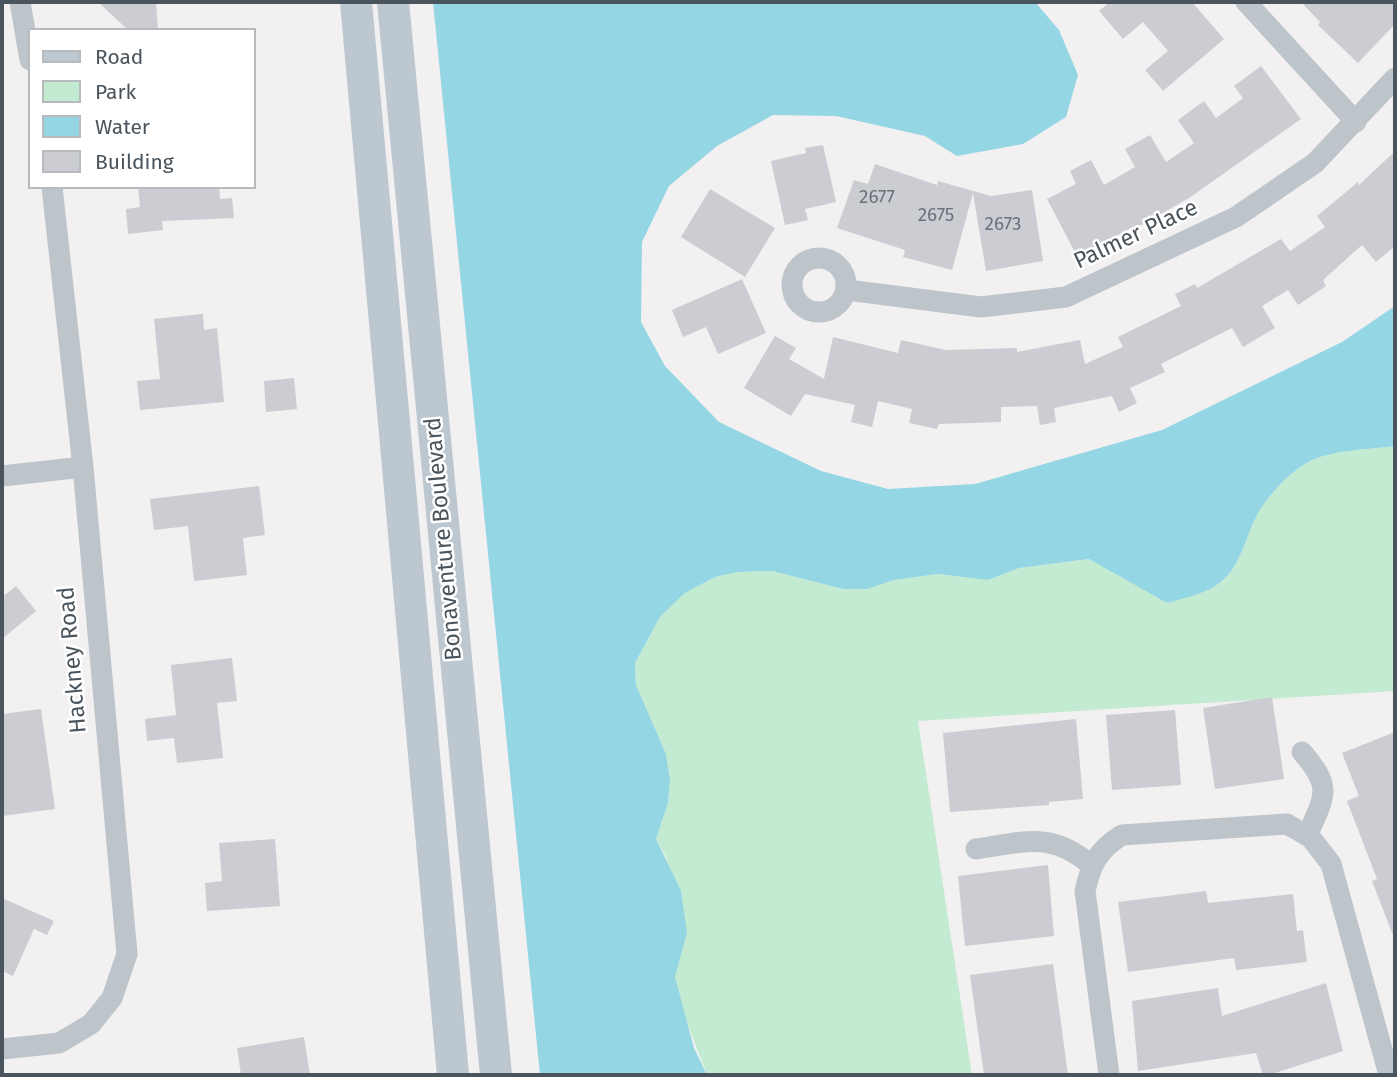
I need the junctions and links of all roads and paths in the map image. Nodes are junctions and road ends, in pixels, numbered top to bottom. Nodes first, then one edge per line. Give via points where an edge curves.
1 (20, 2) edge
2 (356, 2) edge
3 (393, 2) edge
4 (1246, 2) edge
5 (28, 48) edge
6 (1395, 78) edge
7 (1356, 122) junction
8 (52, 189) edge
9 (846, 290) dead end
10 (83, 467) junction
11 (2, 476) edge
12 (1302, 752) dead end
13 (1307, 836) junction
14 (976, 849) dead end
15 (1091, 865) junction
16 (2, 1049) edge
17 (1391, 1059) edge
18 (453, 1075) edge
19 (496, 1075) edge
20 (1109, 1075) edge

1 - 5 street
2 - 18 main road, Bonaventure Boulevard
3 - 19 main road, Bonaventure Boulevard
4 - 7 street
6 - 7 street, Palmer Place
7 - 9 street, Palmer Place via 1315,163 1236,216 1066,297 981,307
8 - 10 street, Hackney Road
10 - 11 street
10 - 16 street, Hackney Road via 127,954 112,998 91,1024 59,1043
12 - 13 street via 1321,773 1324,791
13 - 15 street via 1287,824 1122,835 1104,846
13 - 17 street via 1331,864
14 - 15 street via 1051,842 1071,848
15 - 20 street via 1085,891

